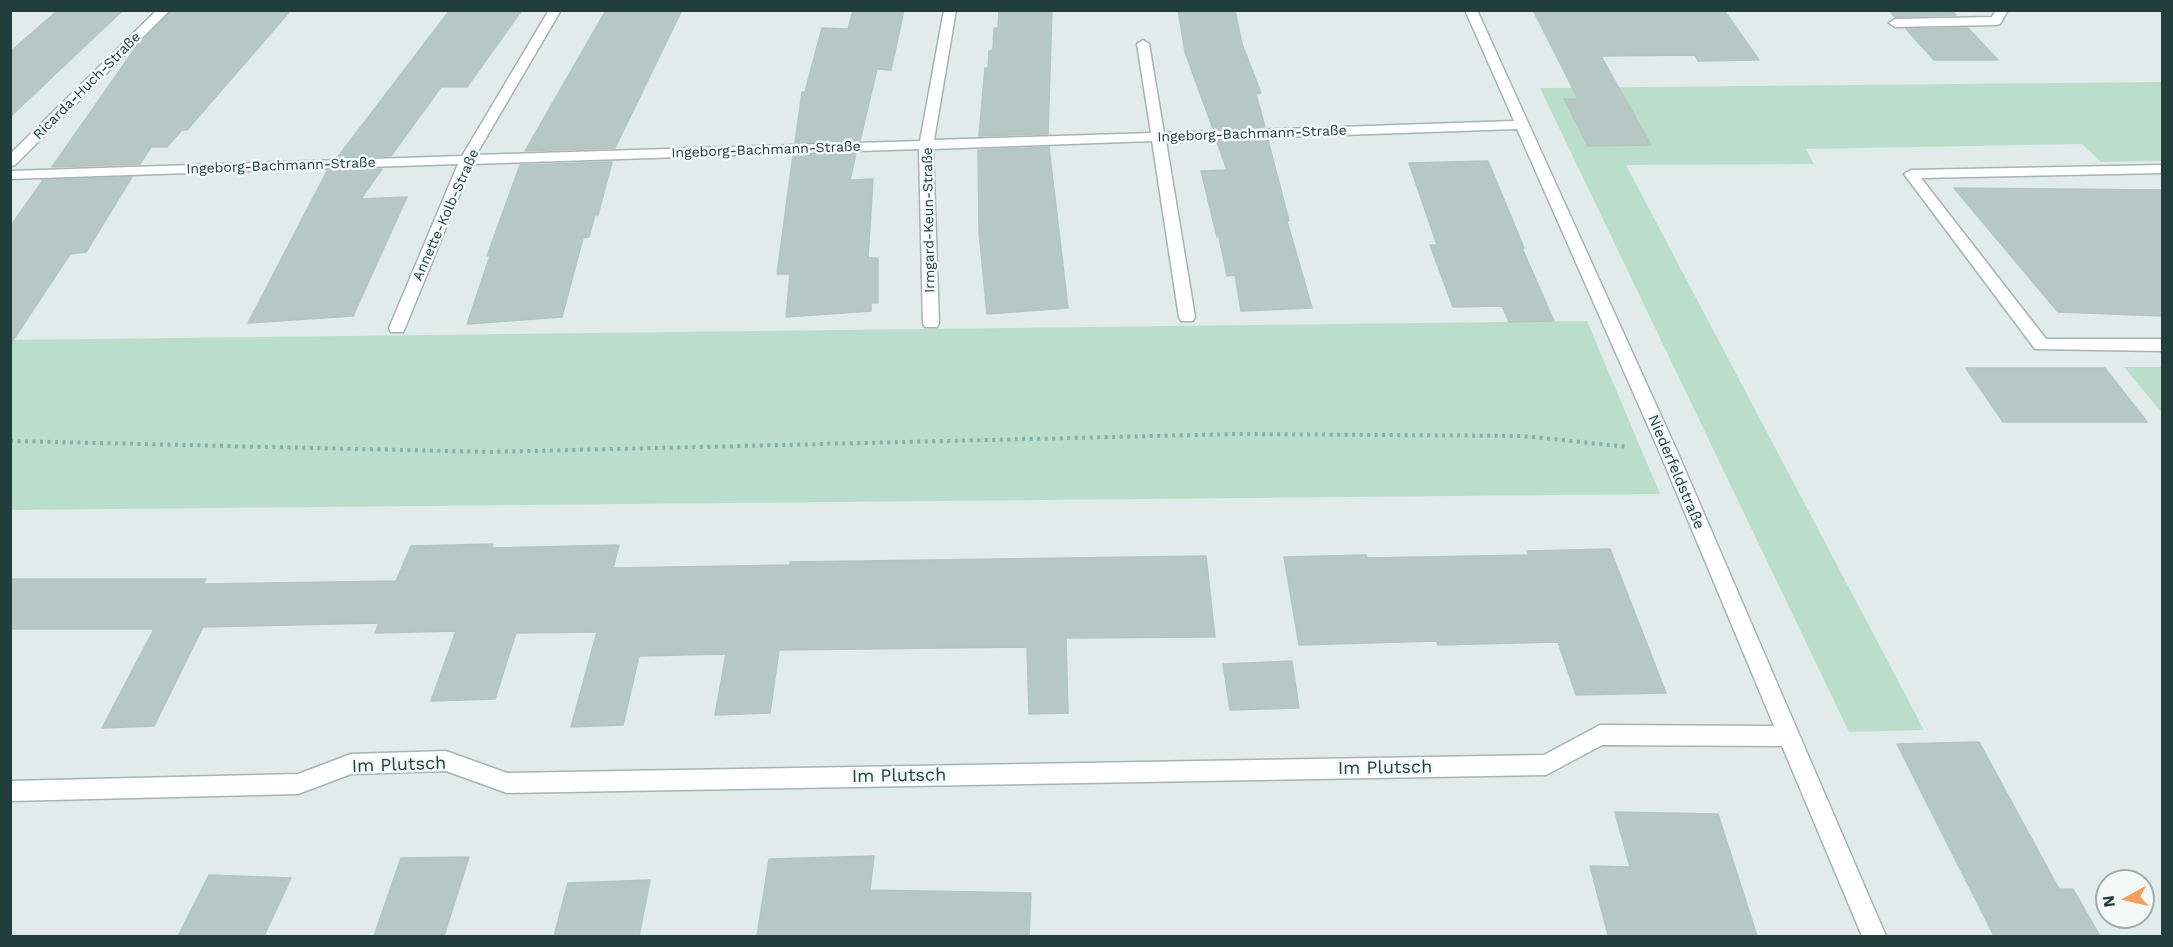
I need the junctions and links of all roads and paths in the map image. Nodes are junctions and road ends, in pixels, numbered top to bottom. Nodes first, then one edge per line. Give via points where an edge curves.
1 (164, 10) edge
2 (555, 10) edge
3 (950, 10) edge
4 (1471, 10) edge
5 (2002, 10) edge
6 (1895, 23) dead end
7 (1143, 44) dead end
8 (1522, 125) junction
9 (1156, 137) junction
10 (926, 145) junction
11 (467, 159) junction
12 (10, 162) edge
13 (2163, 169) edge
14 (10, 175) edge
15 (1186, 317) dead end
16 (931, 323) dead end
17 (397, 328) dead end
18 (2163, 345) edge
19 (10, 441) edge
20 (1668, 451) junction
21 (1788, 736) junction
22 (10, 791) edge
23 (1874, 936) edge

1 - 12 street, Ricarda-Huch-Straße
2 - 11 street, Annette-Kolb-Straße
3 - 10 street, Irmgard-Keun-Straße
4 - 8 street, Niederfeldstraße
5 - 6 street via 1996,21
7 - 9 street
8 - 9 street, Ingeborg-Bachmann-Straße
8 - 20 street, Niederfeldstraße
9 - 10 street, Ingeborg-Bachmann-Straße
9 - 15 street
10 - 11 street, Ingeborg-Bachmann-Straße
10 - 16 street, Irmgard-Keun-Straße
11 - 14 street, Ingeborg-Bachmann-Straße
11 - 17 street, Annette-Kolb-Straße
13 - 18 street via 1911,174 2041,345
19 - 20 path via 490,452 1237,434 1487,435
20 - 21 street, Niederfeldstraße
21 - 22 street, Im Plutsch via 1600,735 1546,765 507,783 446,761 351,764 298,784
21 - 23 street, Niederfeldstraße

